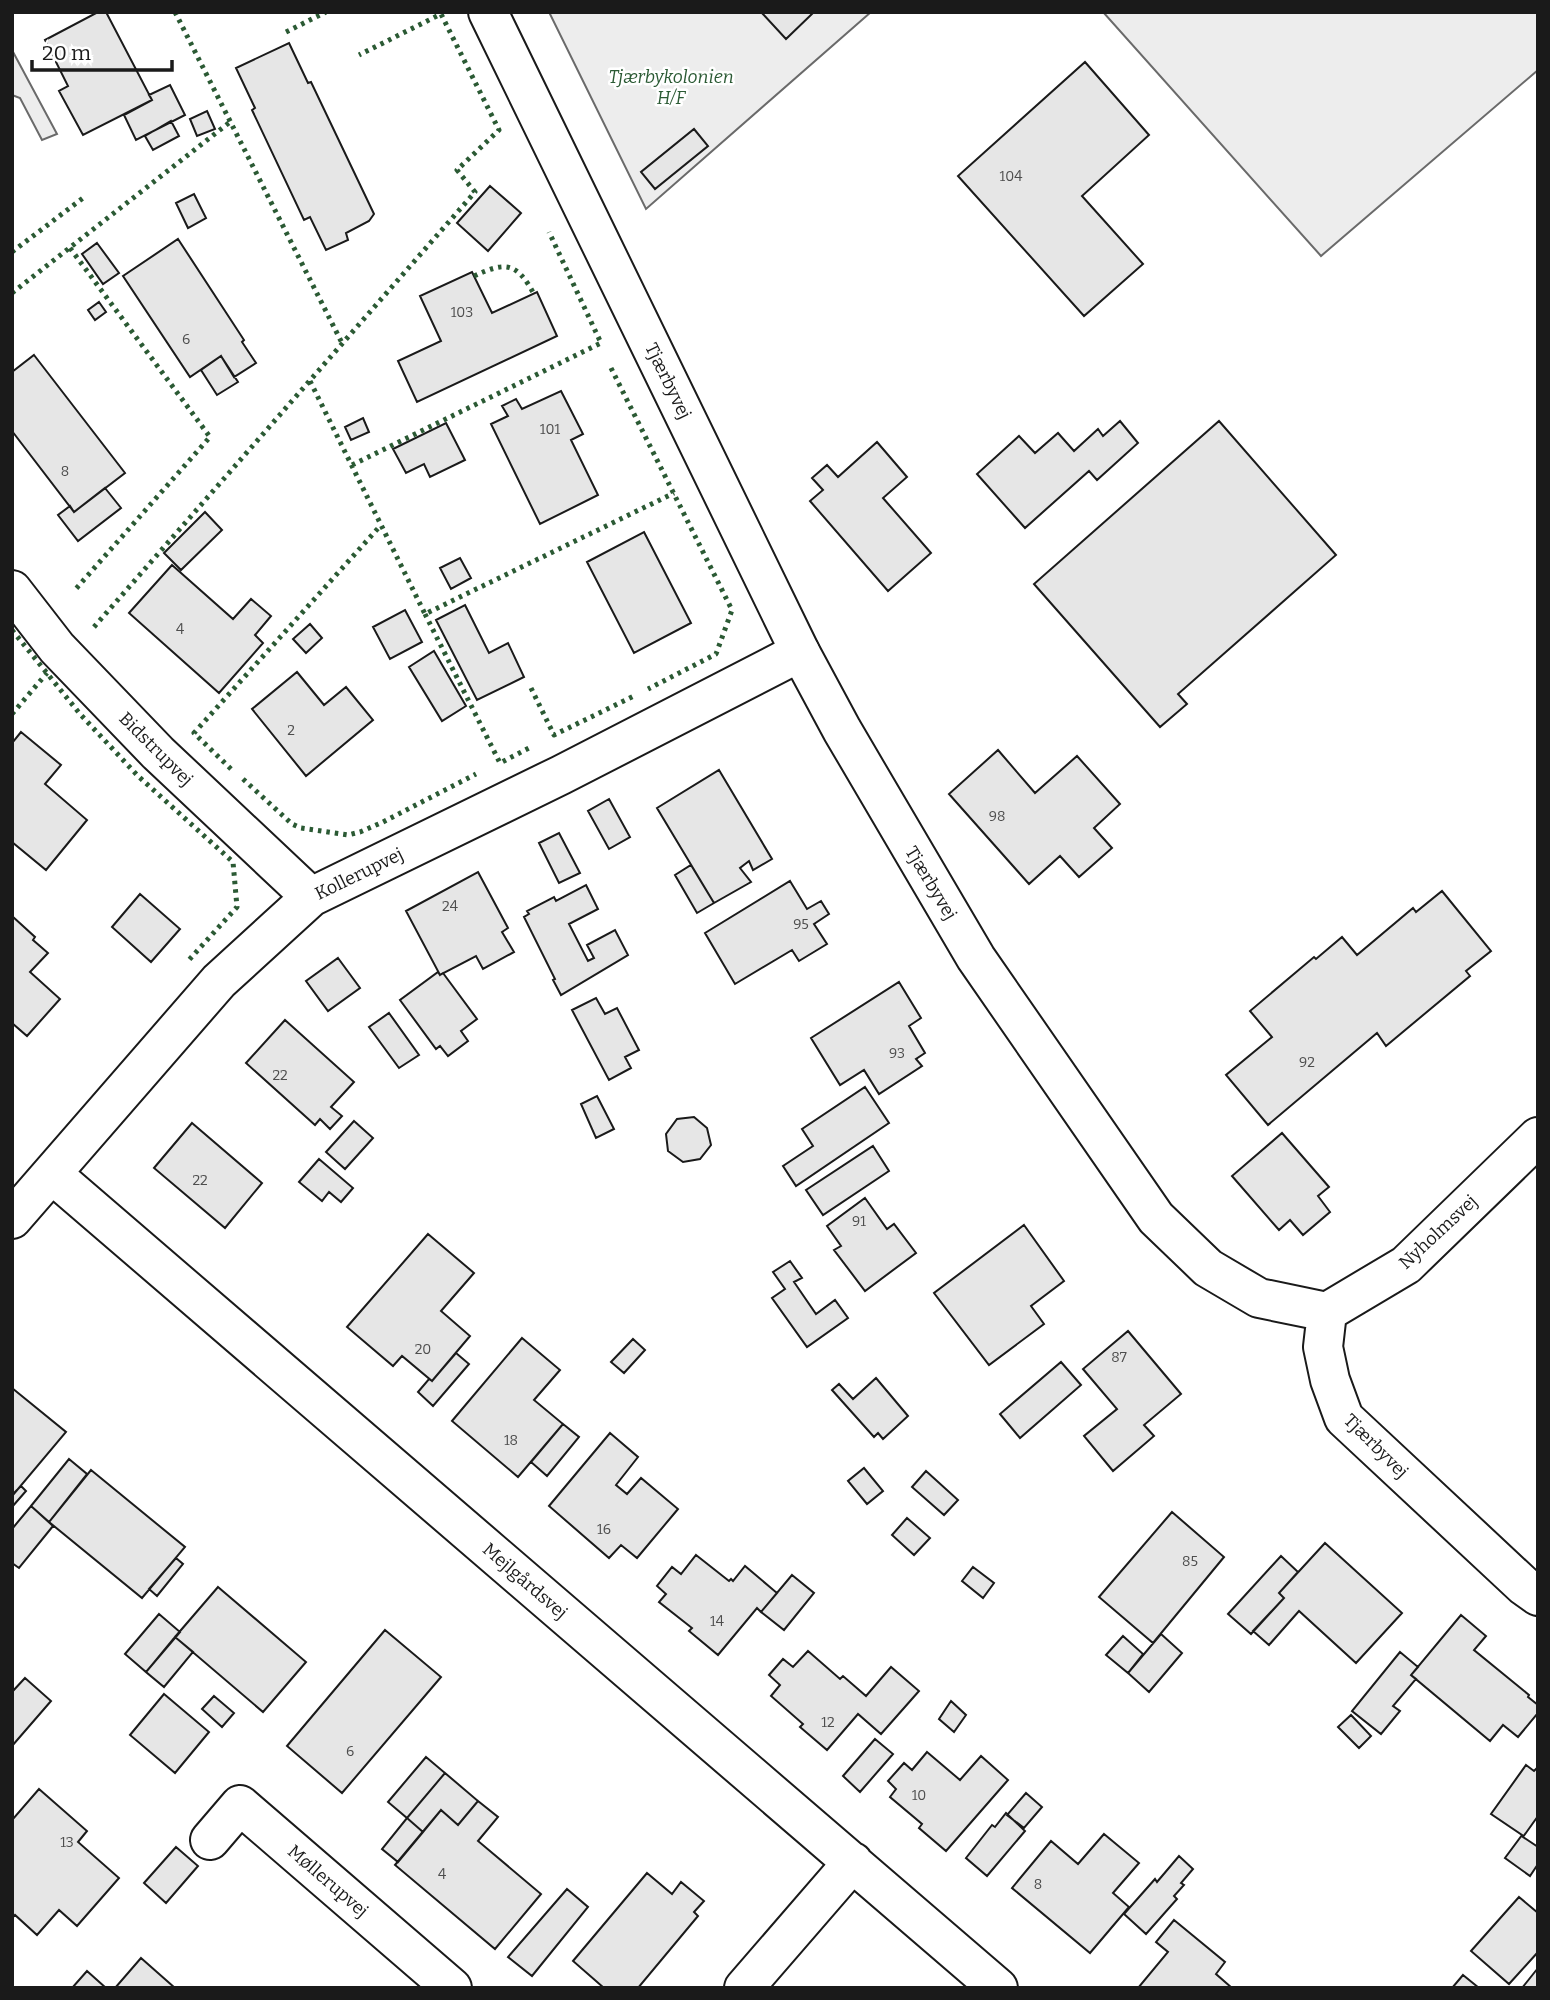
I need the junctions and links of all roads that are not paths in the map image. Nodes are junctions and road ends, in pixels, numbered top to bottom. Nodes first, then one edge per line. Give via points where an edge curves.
1 (488, 12) edge
2 (12, 590) edge
3 (800, 652) junction
4 (311, 897) junction
5 (1538, 1137) edge
6 (52, 1174) junction
7 (12, 1219) edge
8 (1327, 1312) junction
9 (1538, 1596) edge
10 (210, 1840) dead end
11 (853, 1862) junction
12 (452, 1988) edge
13 (744, 1988) edge
14 (998, 1988) edge

1 - 3 street, Tjærbyvej
2 - 4 street, Bidstrupvej via 57,648 158,753
3 - 4 street, Kollerupvej
3 - 8 street, Tjærbyvej via 976,958 1156,1218 1208,1268 1259,1298
4 - 6 street, Kollerupvej via 219,981
5 - 8 street, Nyholmsvej via 1406,1265
6 - 7 street, Kollerupvej
6 - 11 street, Mejlgårdsvej
8 - 9 street, Tjærbyvej via 1323,1347 1344,1418
10 - 12 street, Møllerupvej via 240,1805
11 - 13 street
11 - 14 street, Mejlgårdsvej

